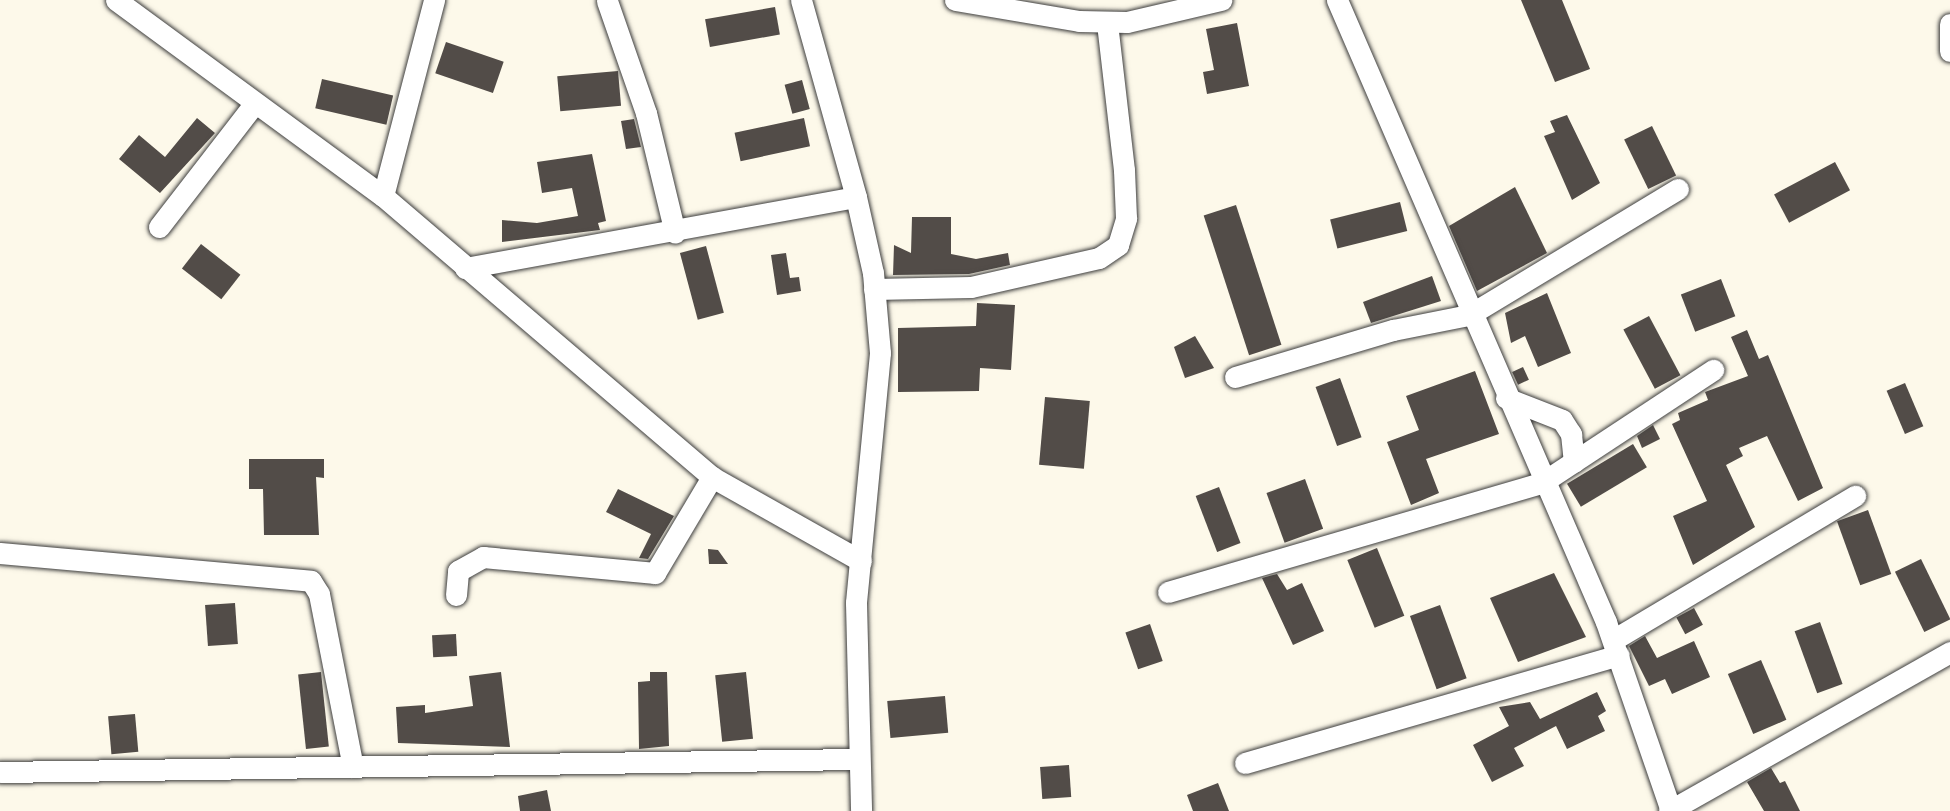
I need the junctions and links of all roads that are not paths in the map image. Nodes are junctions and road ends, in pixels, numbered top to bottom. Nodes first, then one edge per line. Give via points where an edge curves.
1 (116, 0) edge
2 (434, 0) edge
3 (802, 0) edge
4 (956, 0) edge
5 (1221, 0) edge
6 (1337, 0) edge
7 (607, 1) edge
8 (977, 2) edge
9 (1045, 7) edge
10 (1107, 22) junction
11 (1950, 24) edge
12 (1950, 51) edge
13 (254, 104) junction
14 (1678, 188) dead end
15 (383, 196) junction
16 (856, 197) junction
17 (159, 227) dead end
18 (675, 233) junction
19 (465, 268) junction
20 (874, 289) junction
21 (1469, 315) junction
22 (1713, 370) dead end
23 (1236, 377) dead end
24 (1506, 398) junction
25 (1574, 462) junction
26 (712, 477) junction
27 (1544, 482) junction
28 (1855, 496) dead end
29 (0, 553) edge
30 (861, 561) junction
31 (1168, 592) dead end
32 (456, 595) dead end
33 (1616, 648) junction
34 (1950, 652) edge
35 (858, 759) junction
36 (1245, 762) dead end
37 (353, 767) junction
38 (0, 772) edge
39 (860, 811) edge
40 (1670, 811) edge

1 - 13 street
2 - 15 street
3 - 16 street
4 - 8 street
5 - 10 street
6 - 21 street
7 - 18 street via 646,113
8 - 9 street
9 - 10 street
10 - 20 street via 1124,170 1126,218 1118,245 1099,258 971,287
11 - 12 street
13 - 15 street
13 - 17 street
14 - 21 street
15 - 19 street
16 - 18 street
16 - 20 street
18 - 19 street
19 - 26 street
20 - 30 street via 880,353
21 - 23 street via 1393,330
21 - 24 street
22 - 25 street
24 - 25 street via 1562,420 1571,434
24 - 27 street
25 - 27 street
26 - 30 street
26 - 32 street via 655,573 484,557 458,571
27 - 31 street
27 - 33 street
28 - 33 street
29 - 37 street via 311,581 319,594
30 - 35 street
33 - 36 street
33 - 40 street
34 - 40 street
35 - 37 street
35 - 39 street
37 - 38 street

